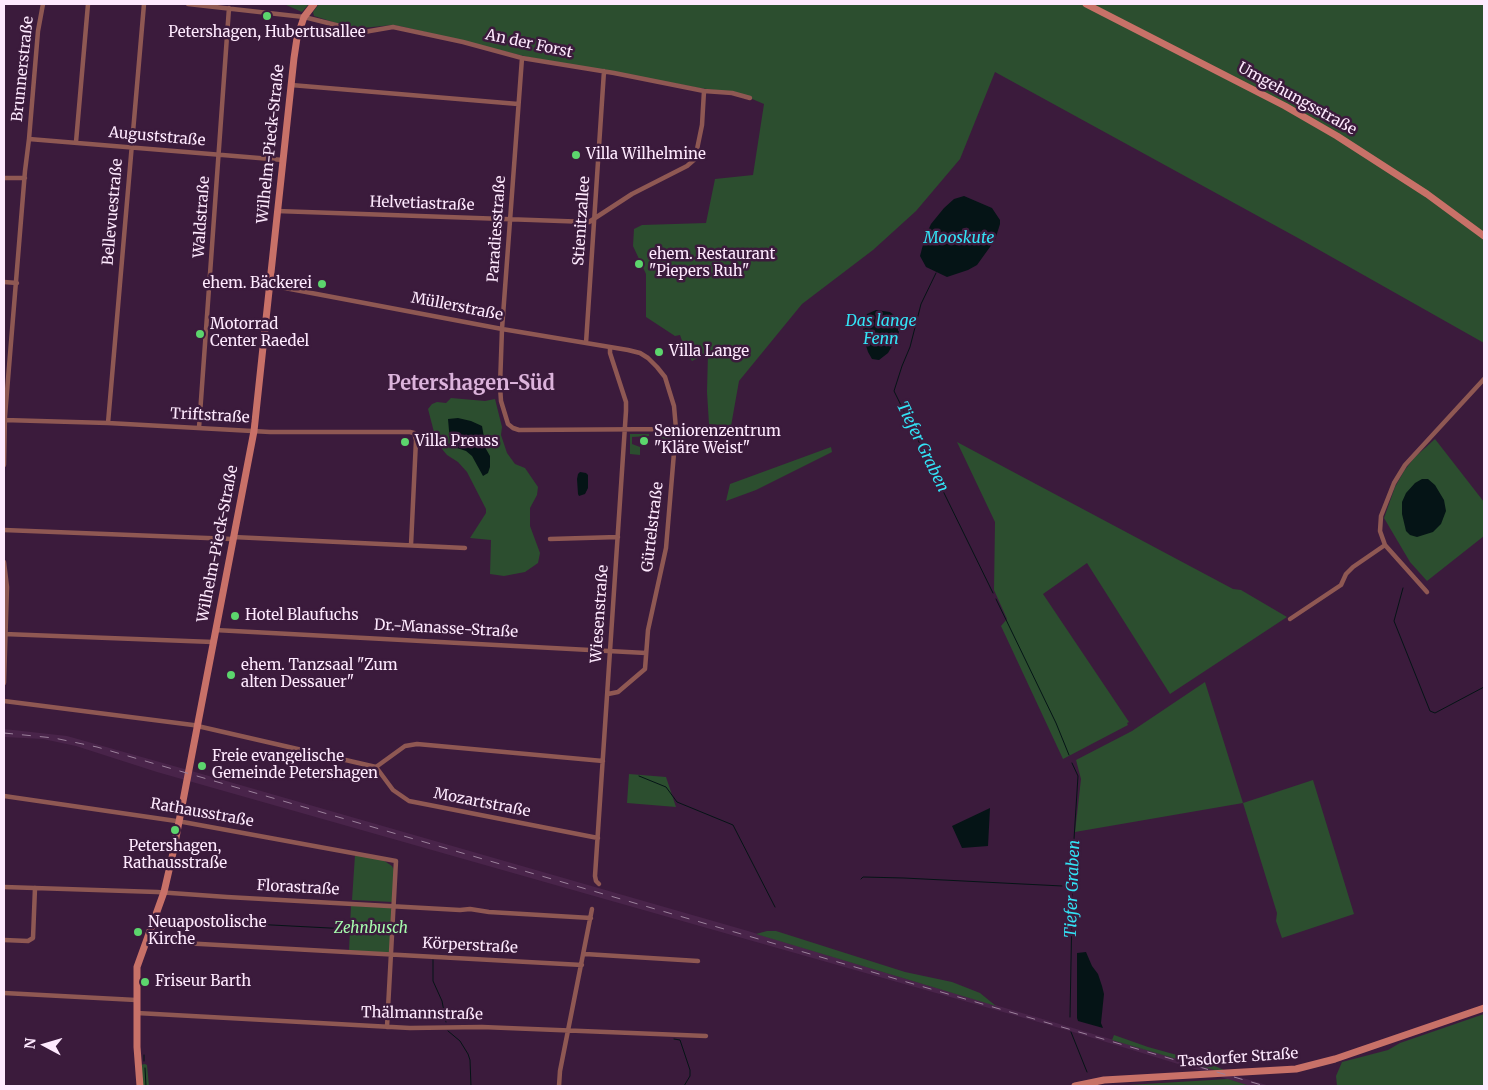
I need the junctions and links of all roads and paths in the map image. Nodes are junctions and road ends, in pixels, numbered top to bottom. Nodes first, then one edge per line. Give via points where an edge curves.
1 (42, 4) edge
2 (88, 4) edge
3 (144, 4) edge
4 (188, 4) edge
5 (314, 4) edge
6 (1086, 4) edge
7 (229, 8) junction
8 (304, 17) junction
9 (522, 58) junction
10 (604, 71) junction
11 (291, 85) junction
12 (704, 91) junction
13 (750, 98) dead end
14 (518, 104) junction
15 (30, 139) junction
16 (76, 142) junction
17 (131, 148) junction
18 (219, 155) junction
19 (283, 160) junction
20 (4, 178) edge
21 (25, 178) junction
22 (277, 211) junction
23 (594, 219) junction
24 (510, 220) junction
25 (1484, 236) edge
26 (4, 282) edge
27 (17, 283) junction
28 (269, 285) junction
29 (502, 329) junction
30 (586, 342) junction
31 (610, 348) junction
32 (640, 353) joint
33 (1484, 379) edge
34 (4, 420) edge
35 (108, 423) junction
36 (199, 428) junction
37 (676, 429) junction
38 (625, 430) junction
39 (254, 431) junction
40 (4, 465) edge
41 (4, 530) edge
42 (618, 537) junction
43 (232, 538) junction
44 (550, 539) dead end
45 (411, 545) junction
46 (1385, 545) junction
47 (464, 548) dead end
48 (4, 562) edge
49 (1428, 592) dead end
50 (1290, 619) dead end
51 (215, 630) junction
52 (4, 634) edge
53 (213, 642) junction
54 (610, 651) junction
55 (646, 653) junction
56 (4, 683) edge
57 (608, 694) junction
58 (4, 701) edge
59 (197, 726) junction
60 (603, 761) junction
61 (376, 767) junction
62 (4, 796) edge
63 (179, 821) junction
64 (598, 838) junction
65 (599, 884) dead end
66 (4, 887) edge
67 (35, 888) junction
68 (164, 892) junction
69 (394, 906) junction
70 (592, 909) dead end
71 (591, 918) junction
72 (4, 940) edge
73 (146, 940) junction
74 (585, 954) junction
75 (391, 955) junction
76 (698, 961) dead end
77 (582, 965) junction
78 (4, 993) edge
79 (136, 1000) junction
80 (1484, 1008) edge
81 (137, 1013) junction
82 (387, 1027) junction
83 (569, 1030) junction
84 (706, 1036) dead end
85 (140, 1086) edge
86 (559, 1086) edge
87 (1075, 1086) edge

1 - 15 street, Brunnerstraße
2 - 16 street
3 - 17 street, Bellevuestraße
4 - 7 street, An der Forst
5 - 8 street, Wilhelm-Pieck-Straße
6 - 25 street, Umgehungsstraße via 1337,136 1427,194
7 - 8 street, An der Forst
7 - 18 street, Waldstraße
8 - 9 street, An der Forst via 364,32 393,27
8 - 11 street, Wilhelm-Pieck-Straße via 295,48
9 - 10 street, An der Forst
9 - 14 street, Paradiesstraße
10 - 12 street, An der Forst
10 - 23 street, Stienitzallee
11 - 14 street
11 - 19 street, Wilhelm-Pieck-Straße
12 - 13 street, An der Forst
12 - 23 street via 695,159
14 - 24 street, Paradiesstraße
15 - 16 street, Auguststraße
15 - 21 street, Brunnerstraße
16 - 17 street, Auguststraße
17 - 18 street, Auguststraße
17 - 35 street, Bellevuestraße
18 - 19 street, Auguststraße
18 - 36 street, Waldstraße
19 - 22 street, Wilhelm-Pieck-Straße
20 - 21 street
21 - 27 street, Brunnerstraße
22 - 24 street, Helvetiastraße
22 - 28 street, Wilhelm-Pieck-Straße
23 - 24 street, Helvetiastraße via 589,222
23 - 30 street, Stienitzallee
24 - 29 street, Paradiesstraße
26 - 27 street
27 - 34 street, Brunnerstraße
28 - 29 street, Müllerstraße
28 - 39 street, Wilhelm-Pieck-Straße
29 - 30 street, Müllerstraße
29 - 38 street, Paradiesstraße via 500,395 508,424 519,430
30 - 31 street, Müllerstraße
31 - 32 street, Müllerstraße
31 - 38 street, Wiesenstraße via 626,402
32 - 37 street, Gürtelstraße via 665,377 674,406
33 - 46 street via 1400,472 1381,516 1380,531
34 - 35 street, Triftstraße
34 - 40 street, Brunnerstraße
35 - 36 street, Triftstraße
36 - 39 street, Triftstraße
37 - 38 street
37 - 55 street, Gürtelstraße via 666,548
38 - 42 street, Wiesenstraße
39 - 43 street, Wilhelm-Pieck-Straße
39 - 45 street, Triftstraße via 414,433
41 - 43 street
42 - 44 street
42 - 54 street, Wiesenstraße
43 - 45 street
43 - 51 street, Wilhelm-Pieck-Straße
45 - 47 street
46 - 49 street
46 - 50 street via 1353,567 1342,585
48 - 52 street via 7,587
51 - 53 street, Wilhelm-Pieck-Straße
51 - 54 street, Dr.-Manasse-Straße
52 - 53 street
52 - 56 street
53 - 59 street, Wilhelm-Pieck-Straße
54 - 55 street, Dr.-Manasse-Straße
54 - 57 street, Wiesenstraße
55 - 57 street, Gürtelstraße via 642,672 618,692
57 - 60 street, Wiesenstraße
58 - 59 street
59 - 61 street
59 - 63 street, Wilhelm-Pieck-Straße
60 - 61 street via 417,744 405,746
60 - 64 street, Wiesenstraße
61 - 64 street, Mozartstraße via 408,801
62 - 63 street, Rathausstraße
63 - 68 street, Wilhelm-Pieck-Straße
63 - 69 street, Rathausstraße via 396,861
64 - 65 street, Wiesenstraße via 595,876
66 - 67 street, Florastraße
67 - 68 street, Florastraße
67 - 72 street via 33,938 28,942
68 - 69 street, Florastraße
68 - 73 street, Wilhelm-Pieck-Straße
69 - 71 street, Florastraße
69 - 75 street
70 - 71 street
71 - 74 street
73 - 75 street, Körperstraße
73 - 79 street, Wilhelm-Pieck-Straße via 136,967
74 - 76 street
74 - 77 street
75 - 77 street, Körperstraße
75 - 82 street
77 - 83 street
78 - 79 street
79 - 81 street, Wilhelm-Pieck-Straße
80 - 87 street, Tasdorfer Straße via 1335,1059 1296,1069 1104,1080
81 - 82 street, Thälmannstraße
81 - 85 street, Wilhelm-Pieck-Straße
82 - 83 street, Thälmannstraße
83 - 84 street, Thälmannstraße
83 - 86 street

